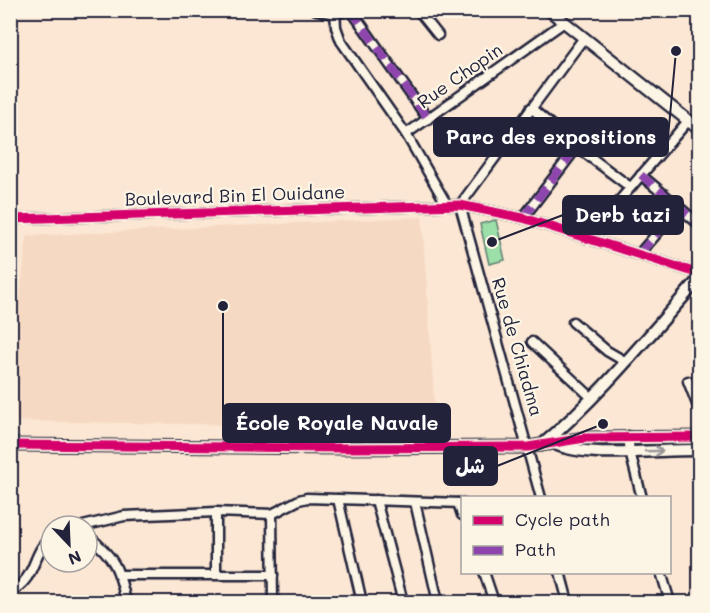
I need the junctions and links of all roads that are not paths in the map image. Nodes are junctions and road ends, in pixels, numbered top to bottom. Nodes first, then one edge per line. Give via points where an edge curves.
1 (316, 10) edge
2 (350, 10) edge
3 (418, 10) edge
4 (549, 10) edge
5 (335, 12) edge
6 (563, 23) junction
7 (438, 35) dead end
8 (583, 39) junction
9 (531, 108) junction
10 (428, 119) junction
11 (688, 121) junction
12 (699, 130) edge
13 (406, 134) junction
14 (577, 147) junction
15 (641, 174) junction
16 (630, 187) junction
17 (460, 205) junction
18 (447, 206) junction
19 (679, 208) junction
20 (523, 218) junction
21 (10, 219) edge
22 (699, 225) edge
23 (587, 238) junction
24 (640, 253) junction
25 (699, 276) edge
26 (573, 322) dead end
27 (532, 342) dead end
28 (626, 362) junction
29 (687, 381) dead end
30 (591, 397) junction
31 (699, 412) edge
32 (628, 436) junction
33 (699, 437) edge
34 (555, 444) junction
35 (10, 445) edge
36 (542, 445) junction
37 (528, 447) junction
38 (699, 450) edge
39 (630, 452) junction
40 (540, 496) edge
41 (641, 496) edge
42 (338, 499) junction
43 (376, 500) junction
44 (416, 502) junction
45 (460, 503) edge
46 (216, 512) junction
47 (272, 514) junction
48 (99, 522) edge
49 (99, 544) edge
50 (39, 554) edge
51 (120, 574) junction
52 (216, 574) junction
53 (483, 574) edge
54 (560, 574) edge
55 (661, 574) edge
56 (273, 575) junction
57 (10, 592) edge
58 (126, 603) edge
59 (273, 603) edge
60 (362, 603) edge
61 (403, 603) edge
62 (438, 603) edge
63 (494, 603) edge
64 (568, 603) edge
65 (670, 603) edge

1 - 5 street
2 - 5 street
2 - 10 street
3 - 7 street
4 - 6 street
5 - 13 street via 342,41
6 - 8 street
6 - 10 street, Rue Chopin
8 - 9 street
8 - 11 street
9 - 14 street
9 - 17 street
10 - 13 street, Rue Chopin
11 - 12 street
11 - 15 street
13 - 18 street
14 - 16 street
14 - 20 street
15 - 16 street
15 - 19 street
16 - 23 street
17 - 18 street, Boulevard Bin El Ouidane
17 - 20 street, Boulevard Bin El Ouidane
17 - 37 street, Rue de Chiadma
18 - 21 street, Boulevard Bin El Ouidane
19 - 22 street
19 - 24 street
20 - 23 street, Boulevard Bin El Ouidane
23 - 24 street, Boulevard Bin El Ouidane
24 - 25 street, Boulevard Bin El Ouidane
25 - 28 street
26 - 28 street
27 - 30 street
28 - 30 street
29 - 31 street
30 - 36 street
32 - 33 street
32 - 34 street via 573,438
32 - 39 street
34 - 36 street
34 - 39 street
35 - 37 street
36 - 37 street
37 - 40 street, Rue de Chiadma
39 -> 38 street
39 - 41 street
42 - 43 street
42 - 47 street via 299,500
42 - 60 street
43 - 44 street
43 - 61 street
44 - 45 street
44 - 62 street
46 - 47 street
46 - 48 street via 124,516
46 - 52 street
47 - 56 street
49 - 51 street
50 - 57 street via 28,579
51 - 52 street
51 - 58 street
52 - 56 street
53 - 63 street
54 - 64 street
55 - 65 street
56 - 59 street

